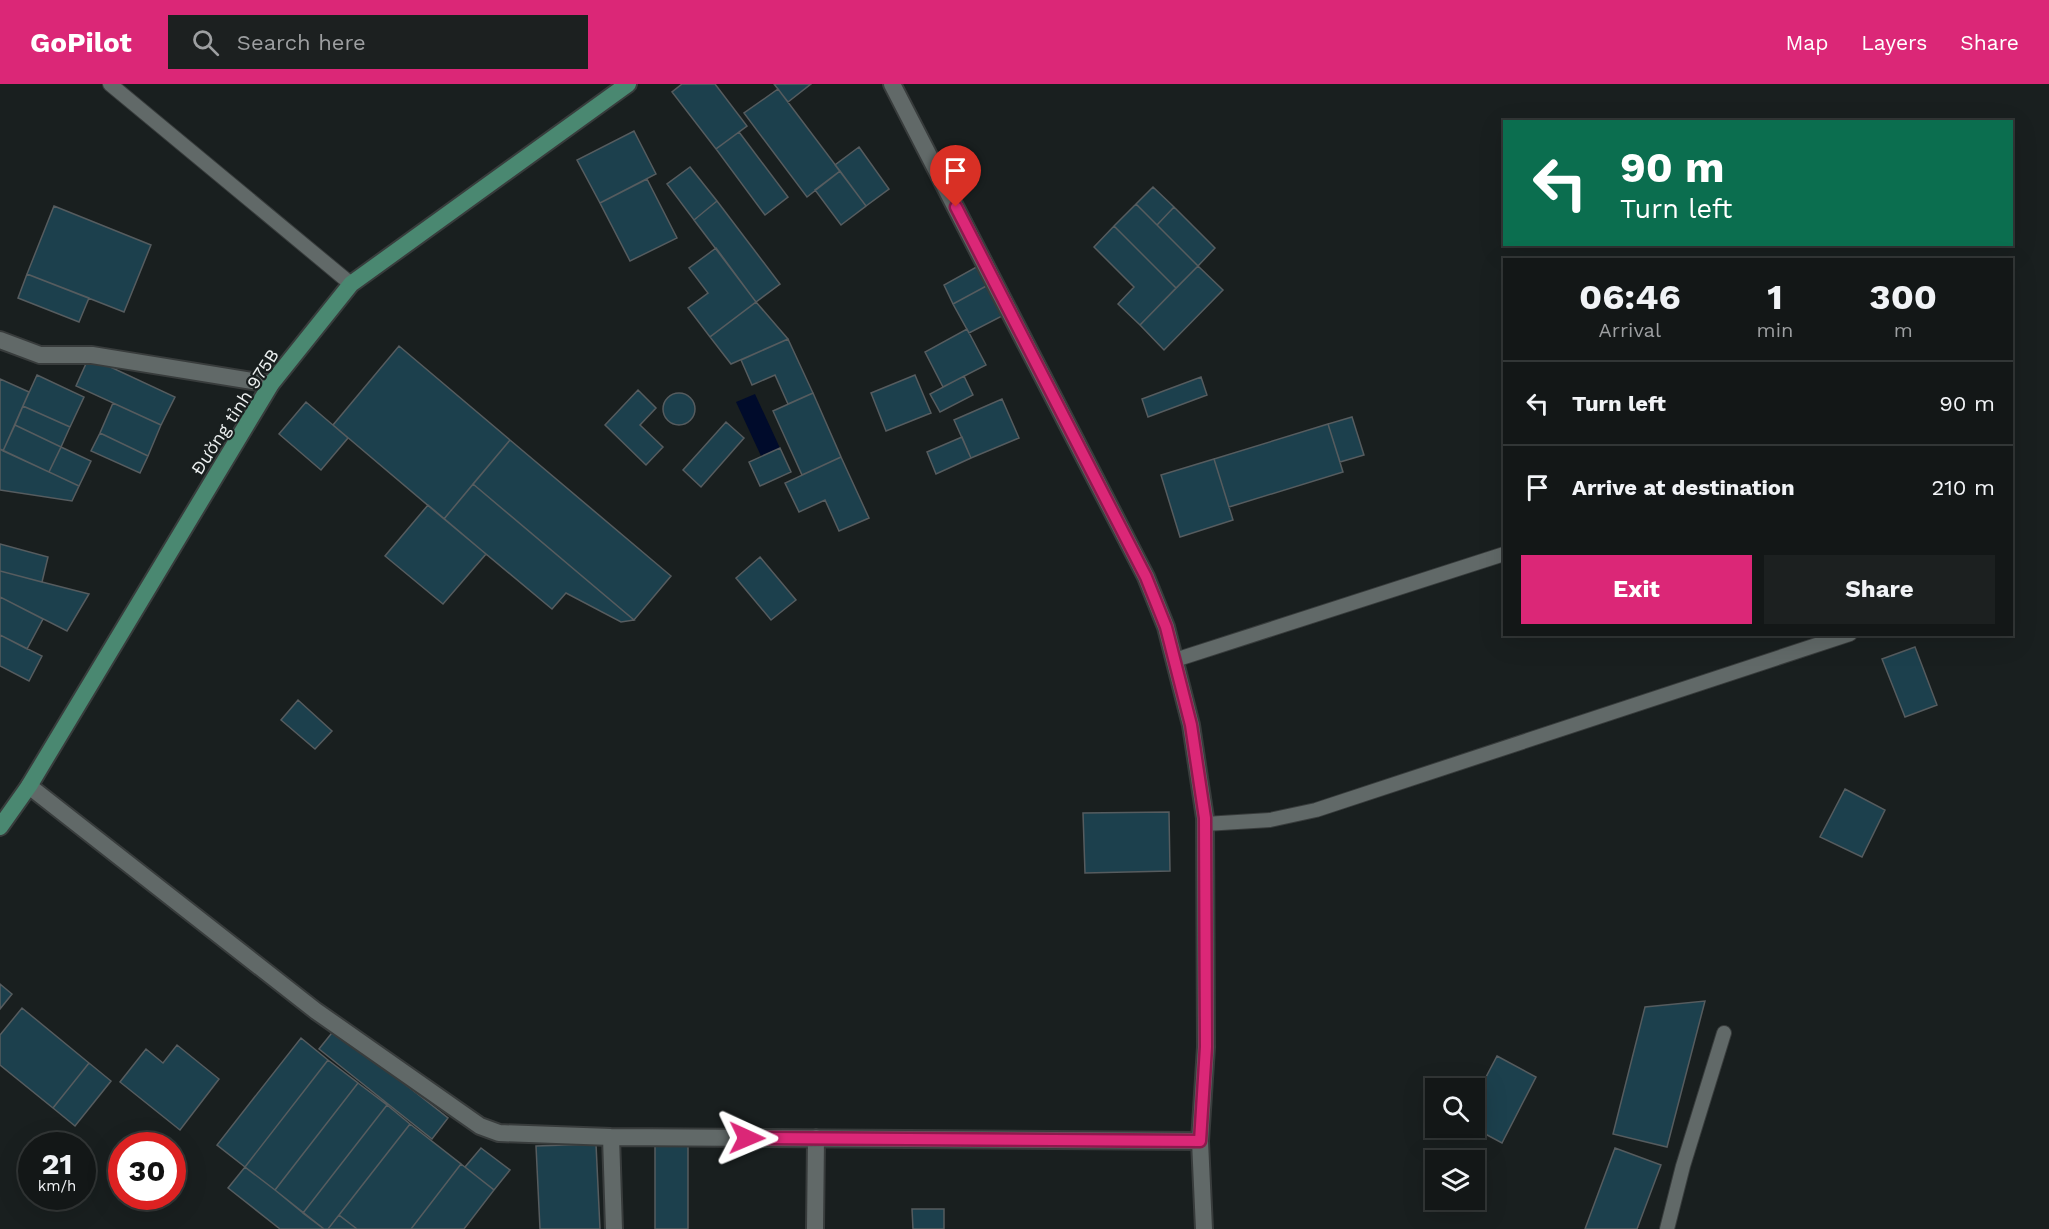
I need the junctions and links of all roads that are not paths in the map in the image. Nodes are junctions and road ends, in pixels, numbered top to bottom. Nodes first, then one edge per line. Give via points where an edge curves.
1 (110, 84) edge
2 (628, 84) edge
3 (892, 84) edge
4 (351, 284) junction
5 (0, 340) edge
6 (272, 384) junction
7 (1503, 554) edge
8 (1844, 636) edge
9 (1174, 660) junction
10 (29, 786) junction
11 (1205, 824) junction
12 (0, 827) edge
13 (1724, 1032) dead end
14 (611, 1137) junction
15 (816, 1138) junction
16 (1200, 1141) junction
17 (614, 1229) edge
18 (815, 1229) edge
19 (1204, 1229) edge
20 (1667, 1229) edge

1 - 4 lane
2 - 4 main road, Đường tỉnh 975B
3 - 9 street via 1146,577
4 - 6 main road, Đường tỉnh 975B
5 - 6 street via 40,355 92,355
6 - 10 main road, Đường tỉnh 975B
7 - 9 lane
8 - 11 lane via 1316,810 1270,820
9 - 11 street via 1191,725
10 - 12 main road, Đường tỉnh 975B
10 - 14 street via 316,1011 480,1126 499,1133
11 - 16 street via 1206,1047
13 - 20 lane
14 - 15 street
14 - 17 street
15 - 16 street
15 - 18 street
16 - 19 street

